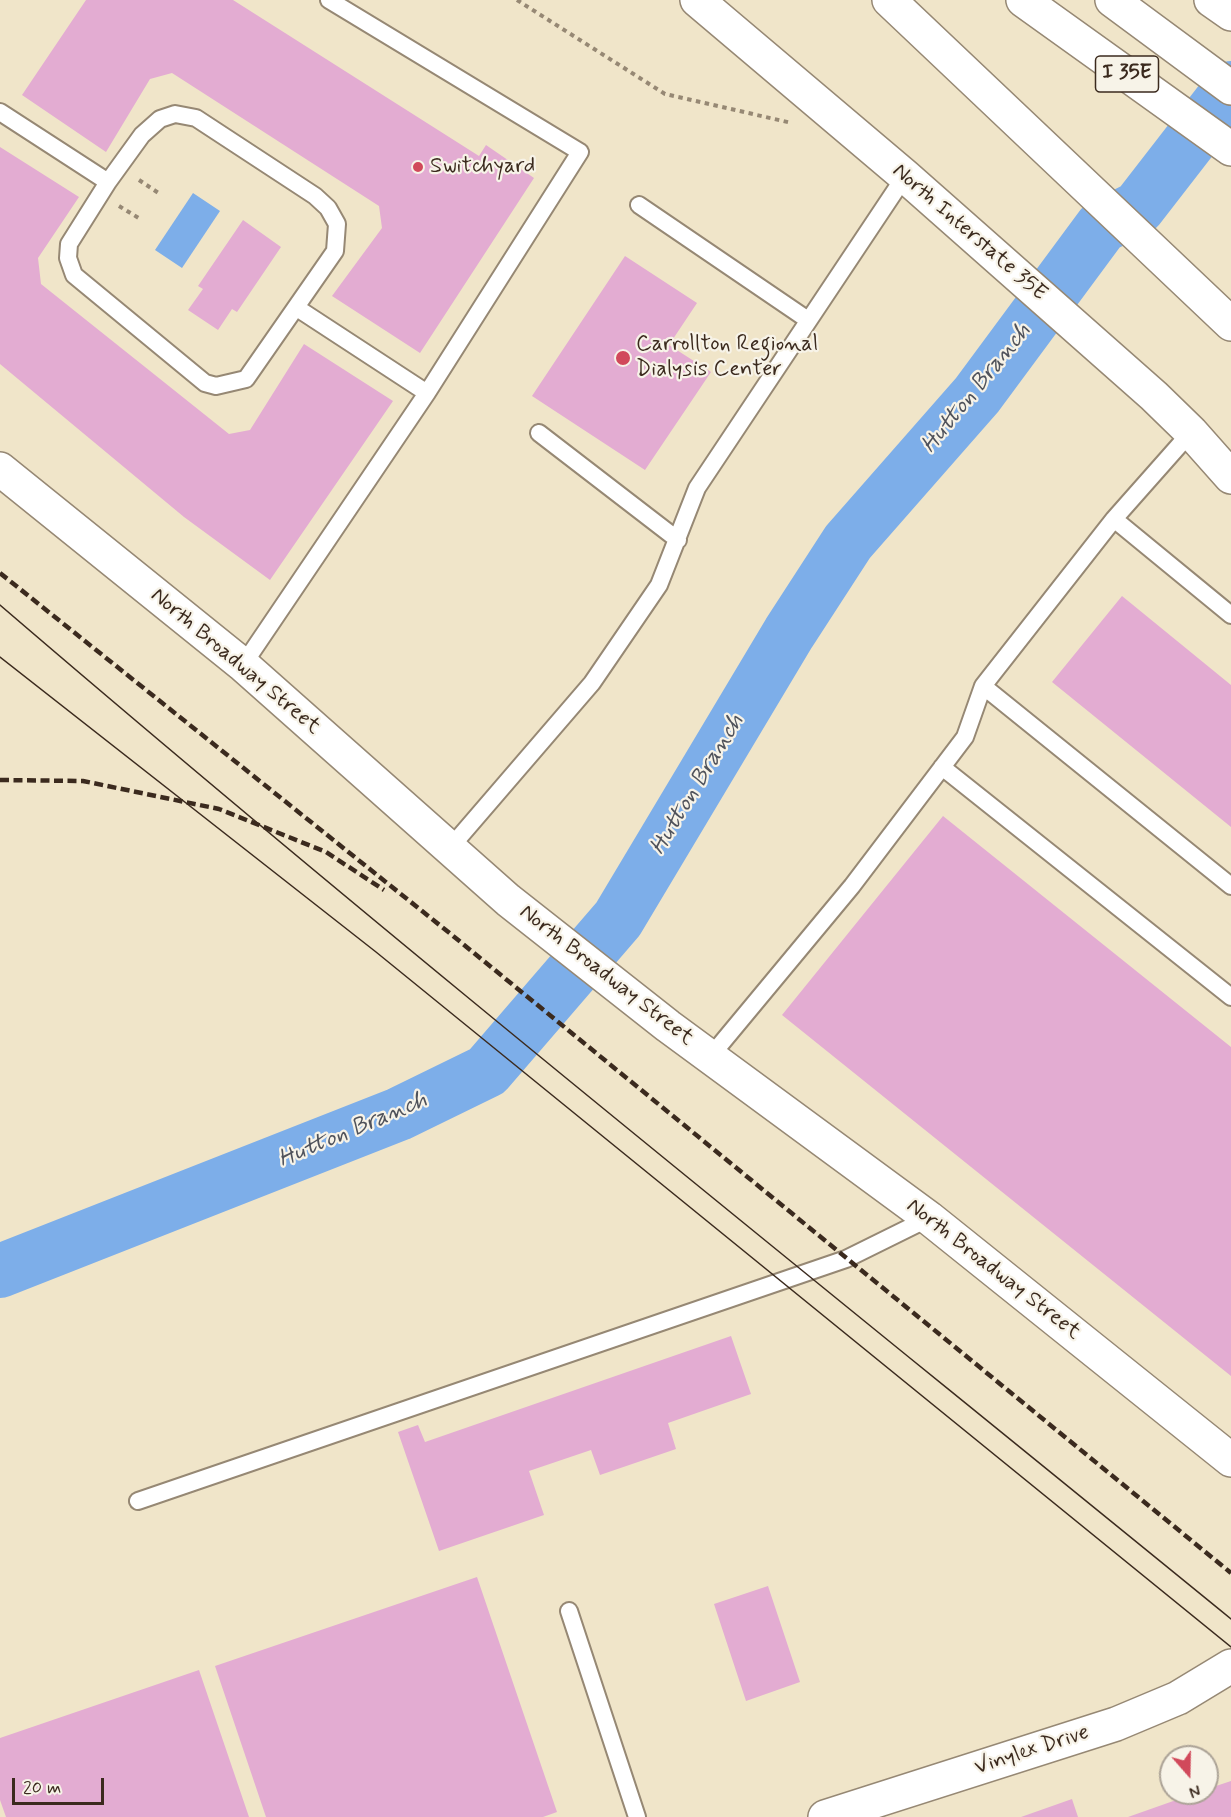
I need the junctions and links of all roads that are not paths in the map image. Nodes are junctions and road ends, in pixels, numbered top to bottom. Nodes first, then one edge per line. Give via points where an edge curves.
1 (329, 0) edge
2 (697, 0) edge
3 (889, 0) edge
4 (1023, 0) edge
5 (1112, 0) edge
6 (1211, 0) edge
7 (1231, 14) edge
8 (1231, 88) edge
9 (0, 112) edge
10 (1231, 149) edge
11 (905, 176) junction
12 (108, 182) junction
13 (639, 205) dead end
14 (297, 308) junction
15 (808, 320) junction
16 (1231, 324) edge
17 (427, 393) junction
18 (1191, 432) junction
19 (539, 433) dead end
20 (0, 469) edge
21 (1231, 477) edge
22 (1114, 519) junction
23 (678, 540) junction
24 (1231, 615) edge
25 (243, 665) junction
26 (983, 686) junction
27 (942, 767) junction
28 (450, 848) junction
29 (1231, 886) edge
30 (1231, 997) edge
31 (710, 1057) junction
32 (929, 1218) junction
33 (1231, 1460) edge
34 (138, 1500) dead end
35 (569, 1611) dead end
36 (1231, 1666) edge
37 (637, 1817) edge
38 (825, 1817) edge

1 - 17 lane via 580,152
2 - 11 main road, North Interstate 35E
3 - 16 main road
4 - 10 main road, I 35E
5 - 8 main road
6 - 7 main road
9 - 12 lane
11 - 15 lane
11 - 18 main road, North Interstate 35E
12 - 14 lane via 142,135 160,119 175,114 196,118 315,196 337,224 335,251
12 - 14 lane via 69,244 68,258 74,275 205,383 228,384 246,379
13 - 15 lane
14 - 17 lane
15 - 23 lane via 697,488
17 - 25 lane
18 - 21 main road, North Interstate 35E
18 - 22 lane
19 - 23 lane
20 - 25 main road, North Broadway Street
22 - 24 lane
22 - 26 lane
23 - 28 lane via 659,585 592,683
25 - 28 main road, North Broadway Street
26 - 27 lane via 965,737
26 - 29 lane
27 - 30 lane
27 - 31 lane via 852,886
28 - 31 main road, North Broadway Street via 508,900
31 - 32 main road, North Broadway Street
32 - 33 main road, North Broadway Street
32 - 34 lane via 846,1259
35 - 37 lane
36 - 38 main road, Vinylex Drive via 1178,1698 1116,1724

